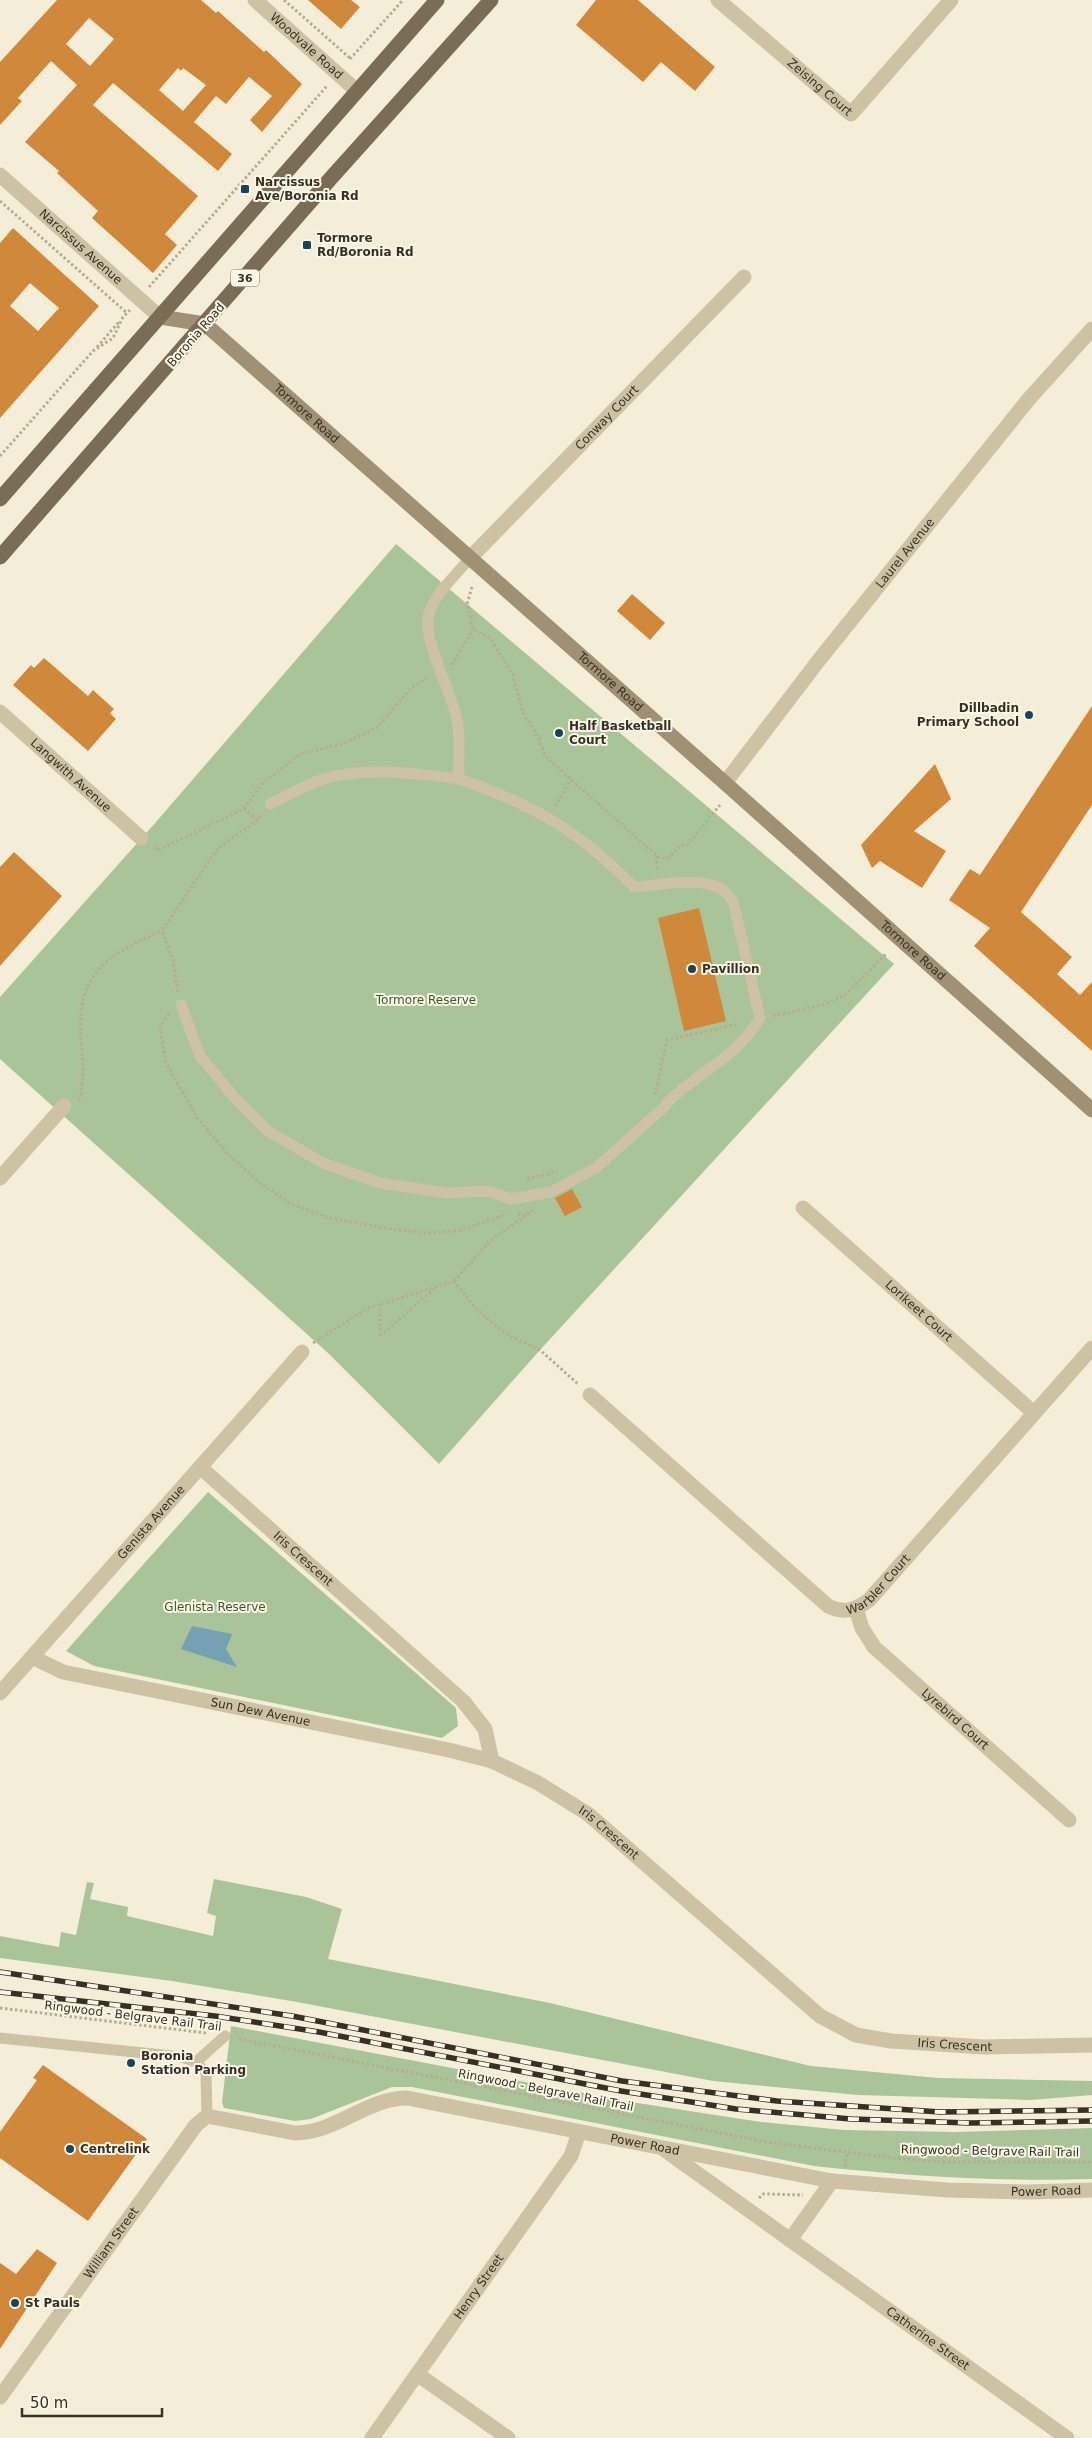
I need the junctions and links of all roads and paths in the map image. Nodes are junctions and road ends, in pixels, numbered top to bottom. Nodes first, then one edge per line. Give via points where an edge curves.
1 (255, 0) edge
2 (284, 0) edge
3 (402, 0) edge
4 (437, 0) edge
5 (490, 0) edge
6 (718, 0) edge
7 (952, 0) edge
8 (351, 59) junction
9 (345, 65) dead end
10 (331, 81) dead end
11 (357, 91) junction
12 (0, 176) edge
13 (0, 201) edge
14 (744, 277) dead end
15 (147, 289) dead end
16 (132, 307) dead end
17 (127, 313) junction
18 (123, 317) junction
19 (160, 317) junction
20 (205, 324) junction
21 (1092, 328) edge
22 (93, 351) junction
23 (0, 456) edge
24 (0, 498) edge
25 (0, 557) edge
26 (470, 558) junction
27 (472, 587) dead end
28 (473, 629) junction
29 (441, 671) junction
30 (0, 712) edge
31 (459, 779) junction
32 (571, 779) junction
33 (725, 783) junction
34 (270, 804) joint
35 (720, 805) dead end
36 (244, 809) junction
37 (549, 818) junction
38 (258, 820) junction
39 (141, 838) joint
40 (162, 930) junction
41 (181, 1005) joint
42 (71, 1106) joint
43 (1092, 1110) edge
44 (0, 1178) edge
45 (551, 1192) junction
46 (803, 1208) dead end
47 (454, 1281) junction
48 (435, 1288) junction
49 (380, 1304) junction
50 (1092, 1348) edge
51 (302, 1352) joint
52 (590, 1395) joint
53 (1034, 1413) junction
54 (200, 1467) junction
55 (856, 1609) junction
56 (32, 1657) junction
57 (0, 1693) edge
58 (492, 1762) junction
59 (1069, 1820) dead end
60 (0, 2008) edge
61 (225, 2036) junction
62 (0, 2038) edge
63 (1092, 2045) edge
64 (196, 2062) junction
65 (206, 2116) junction
66 (579, 2132) junction
67 (660, 2147) junction
68 (1092, 2162) edge
69 (832, 2181) junction
70 (1092, 2190) edge
71 (822, 2196) junction
72 (750, 2210) junction
73 (790, 2240) junction
74 (418, 2374) junction
75 (0, 2397) edge
76 (372, 2438) edge
77 (508, 2438) edge
78 (1067, 2438) edge

1 - 11 street, Woodvale Road
2 - 8 path
3 - 8 path
4 - 11 main road
5 - 20 main road, Boronia Road / 36
6 - 7 street, Zeising Court via 851,114
8 - 9 path
10 - 15 path
11 - 19 main road
12 - 19 street, Narcissus Avenue
13 - 17 path
14 - 26 street, Conway Court
16 - 17 path
17 - 18 path
18 - 22 path
18 - 22 path via 115,340
19 - 20 street
19 - 24 main road
20 - 25 main road, Boronia Road / 36
20 - 26 street, Tormore Road
21 - 33 street, Laurel Avenue via 1028,400 819,660
22 - 23 path
26 - 29 lane via 430,610 429,638
26 - 33 street, Tormore Road
27 - 28 path via 467,604
28 - 29 path via 454,664
28 - 32 path via 490,638 513,675 523,713 546,757
29 - 31 lane via 458,725
29 - 36 path via 412,687 377,728 342,744 300,754 262,785
30 - 39 street, Langwith Avenue
31 - 34 lane via 384,772 344,776 319,780
31 - 37 lane via 503,794
32 - 35 path via 657,856 667,859 681,845 687,845
32 - 37 path
33 - 43 street, Tormore Road
34 - 38 path
36 - 38 path
36 - 39 path via 158,850
37 - 45 lane via 592,847 634,887 696,882 724,890 734,905 760,1018 749,1037 670,1100 596,1168
38 - 40 path via 219,847
40 - 41 path via 173,961
40 - 42 path via 106,961 88,983 80,1011 84,1072
41 - 45 lane via 200,1056 234,1097 268,1131 323,1163 380,1183 446,1193 488,1191 511,1199
42 - 44 street
45 - 47 path via 528,1216 489,1242
46 - 53 street, Lorikeet Court
47 - 48 path
47 - 52 path via 473,1306 490,1321 510,1336 540,1350
48 - 49 path
48 - 49 path via 380,1336
49 - 51 path via 358,1313
50 - 53 street, Warbler Court
51 - 54 street, Genista Avenue
52 - 55 street, Warbler Court via 828,1606 840,1610
53 - 55 street, Warbler Court via 869,1600
54 - 56 street, Genista Avenue
54 - 58 street, Iris Crescent via 463,1701 484,1730
55 - 59 street, Lyrebird Court via 862,1628 874,1647
56 - 57 street, Genista Avenue
56 - 58 street, Sun Dew Avenue via 64,1672 449,1750
58 - 63 street, Iris Crescent via 538,1783 588,1814 820,2016 856,2035 891,2041 984,2047
60 - 61 path, Ringwood - Belgrave Rail Trail
61 - 64 lane
61 - 68 path, Ringwood - Belgrave Rail Trail via 786,2145 944,2162
62 - 64 lane via 182,2057
64 - 65 lane via 206,2073
65 - 66 street, Power Road via 307,2133 331,2126 388,2100 406,2098
65 - 75 street, William Street via 196,2125
66 - 67 street, Power Road
66 - 74 street, Henry Street via 571,2156
67 - 69 street, Power Road
67 - 72 street, Catherine Street
69 - 70 street, Power Road via 947,2190
69 - 71 street
71 - 72 path via 763,2194
71 - 73 street
72 - 73 street, Catherine Street
73 - 78 street, Catherine Street
74 - 76 street, Henry Street
74 - 77 street

